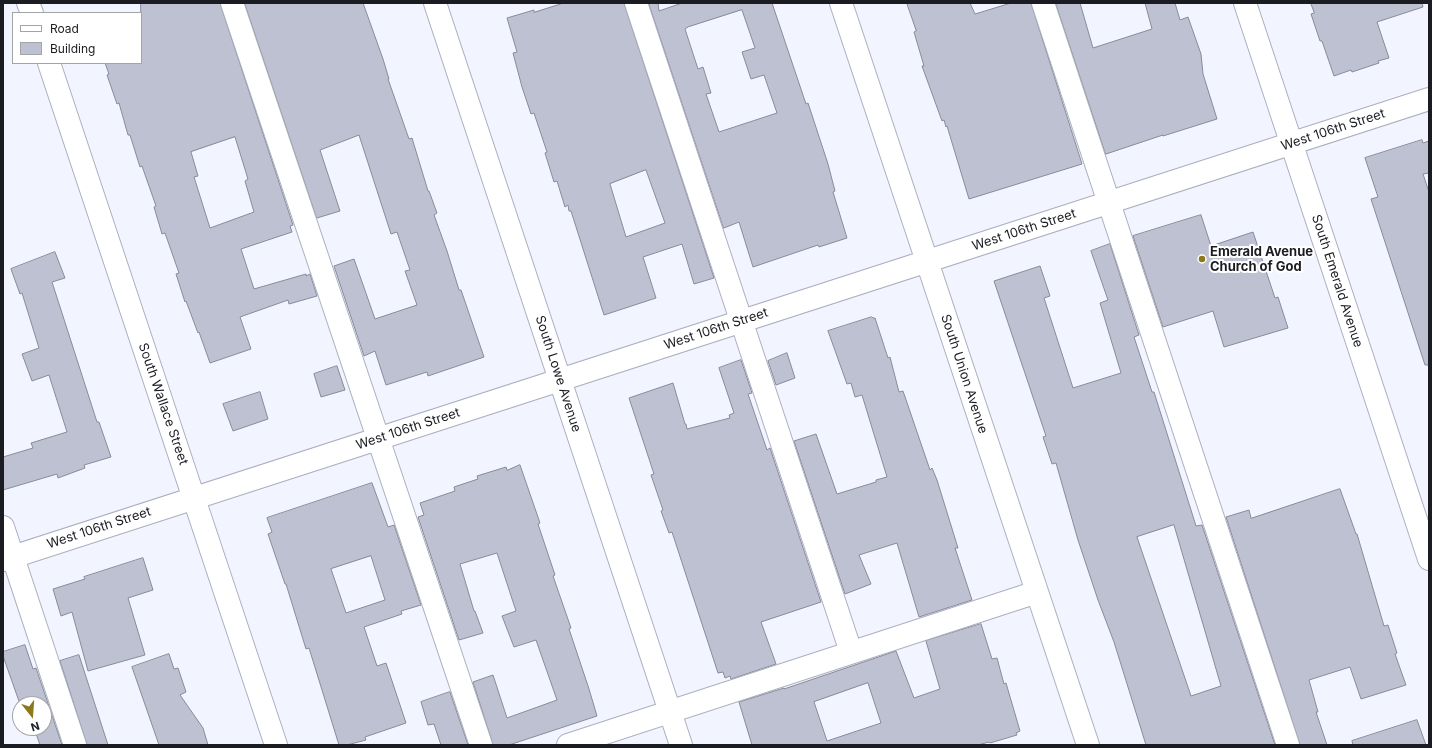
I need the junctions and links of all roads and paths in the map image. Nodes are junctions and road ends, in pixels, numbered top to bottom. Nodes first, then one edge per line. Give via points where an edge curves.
1 (232, 3) edge
2 (435, 3) edge
3 (636, 3) edge
4 (841, 3) edge
5 (1043, 3) edge
6 (1245, 3) edge
7 (49, 64) edge
8 (1429, 99) edge
9 (1291, 143) junction
10 (1109, 202) junction
11 (927, 261) junction
12 (742, 321) junction
13 (560, 379) junction
14 (378, 438) junction
15 (194, 498) junction
16 (3, 527) edge
17 (8, 558) edge
18 (1429, 559) edge
19 (1037, 592) junction
20 (852, 652) junction
21 (670, 712) junction
22 (75, 745) edge
23 (276, 745) edge
24 (481, 745) edge
25 (568, 745) edge
26 (681, 745) edge
27 (1088, 745) edge
28 (1288, 745) edge

1 - 14 street
2 - 13 street, South Lowe Avenue
3 - 12 street
4 - 11 street, South Union Avenue
5 - 10 street
6 - 9 street, South Emerald Avenue
7 - 15 street, South Wallace Street
8 - 9 street, West 106th Street
9 - 10 street, West 106th Street
9 - 18 street, South Emerald Avenue
10 - 11 street, West 106th Street
10 - 28 street
11 - 12 street, West 106th Street
11 - 19 street, South Union Avenue
12 - 13 street, West 106th Street
12 - 20 street
13 - 14 street, West 106th Street
13 - 21 street, South Lowe Avenue
14 - 15 street, West 106th Street
14 - 24 street
15 - 17 street, West 106th Street
15 - 23 street, South Wallace Street
16 - 17 street
17 - 22 street
19 - 20 street
19 - 27 street, South Union Avenue
20 - 21 street
21 - 25 street
21 - 26 street, South Lowe Avenue

